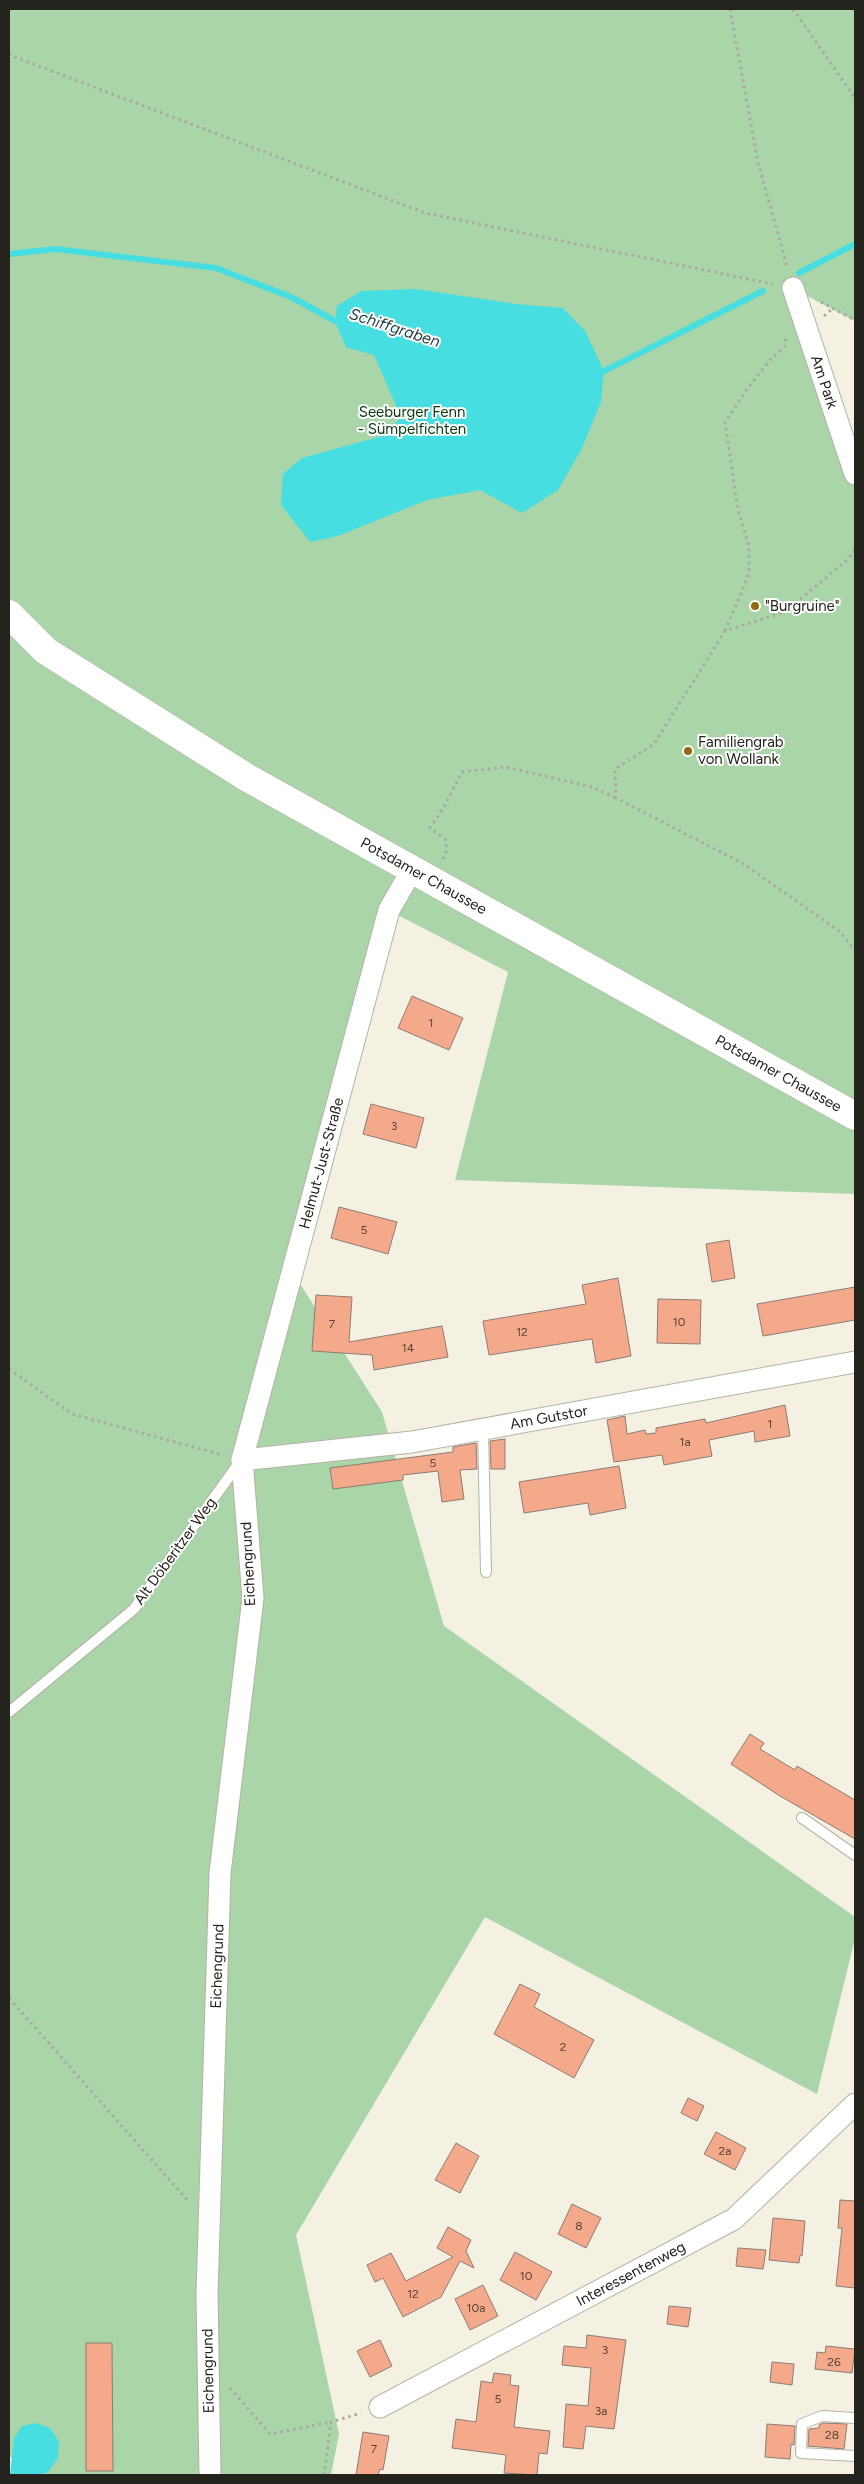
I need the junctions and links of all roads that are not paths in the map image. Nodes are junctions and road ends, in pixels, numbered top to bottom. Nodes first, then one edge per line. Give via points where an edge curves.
1 (794, 288) road end
2 (855, 474) edge
3 (9, 614) edge
4 (423, 876) junction
5 (855, 1116) edge
6 (855, 1362) edge
7 (483, 1429) junction
8 (242, 1460) junction
9 (486, 1572) dead end
10 (9, 1712) edge
11 (802, 1818) dead end
12 (855, 1855) edge
13 (855, 2104) edge
14 (380, 2408) road end
15 (855, 2418) edge
16 (855, 2456) edge
17 (210, 2475) edge

1 - 2 street, Am Park
3 - 4 main road, Potsdamer Chaussee via 46,651 71,667 246,777
4 - 5 main road, Potsdamer Chaussee
4 - 8 street, Helmut-Just-Straße via 389,910
6 - 7 street, Am Gutstor
7 - 8 street, Am Gutstor via 412,1442
7 - 9 lane
8 - 10 lane, Alt Döberitzer Weg via 134,1609
8 - 17 street, Eichengrund via 253,1598 220,1874 207,2294
11 - 12 lane
13 - 14 street, Interessentenweg via 734,2219
15 - 16 lane via 822,2416 802,2424 802,2453

